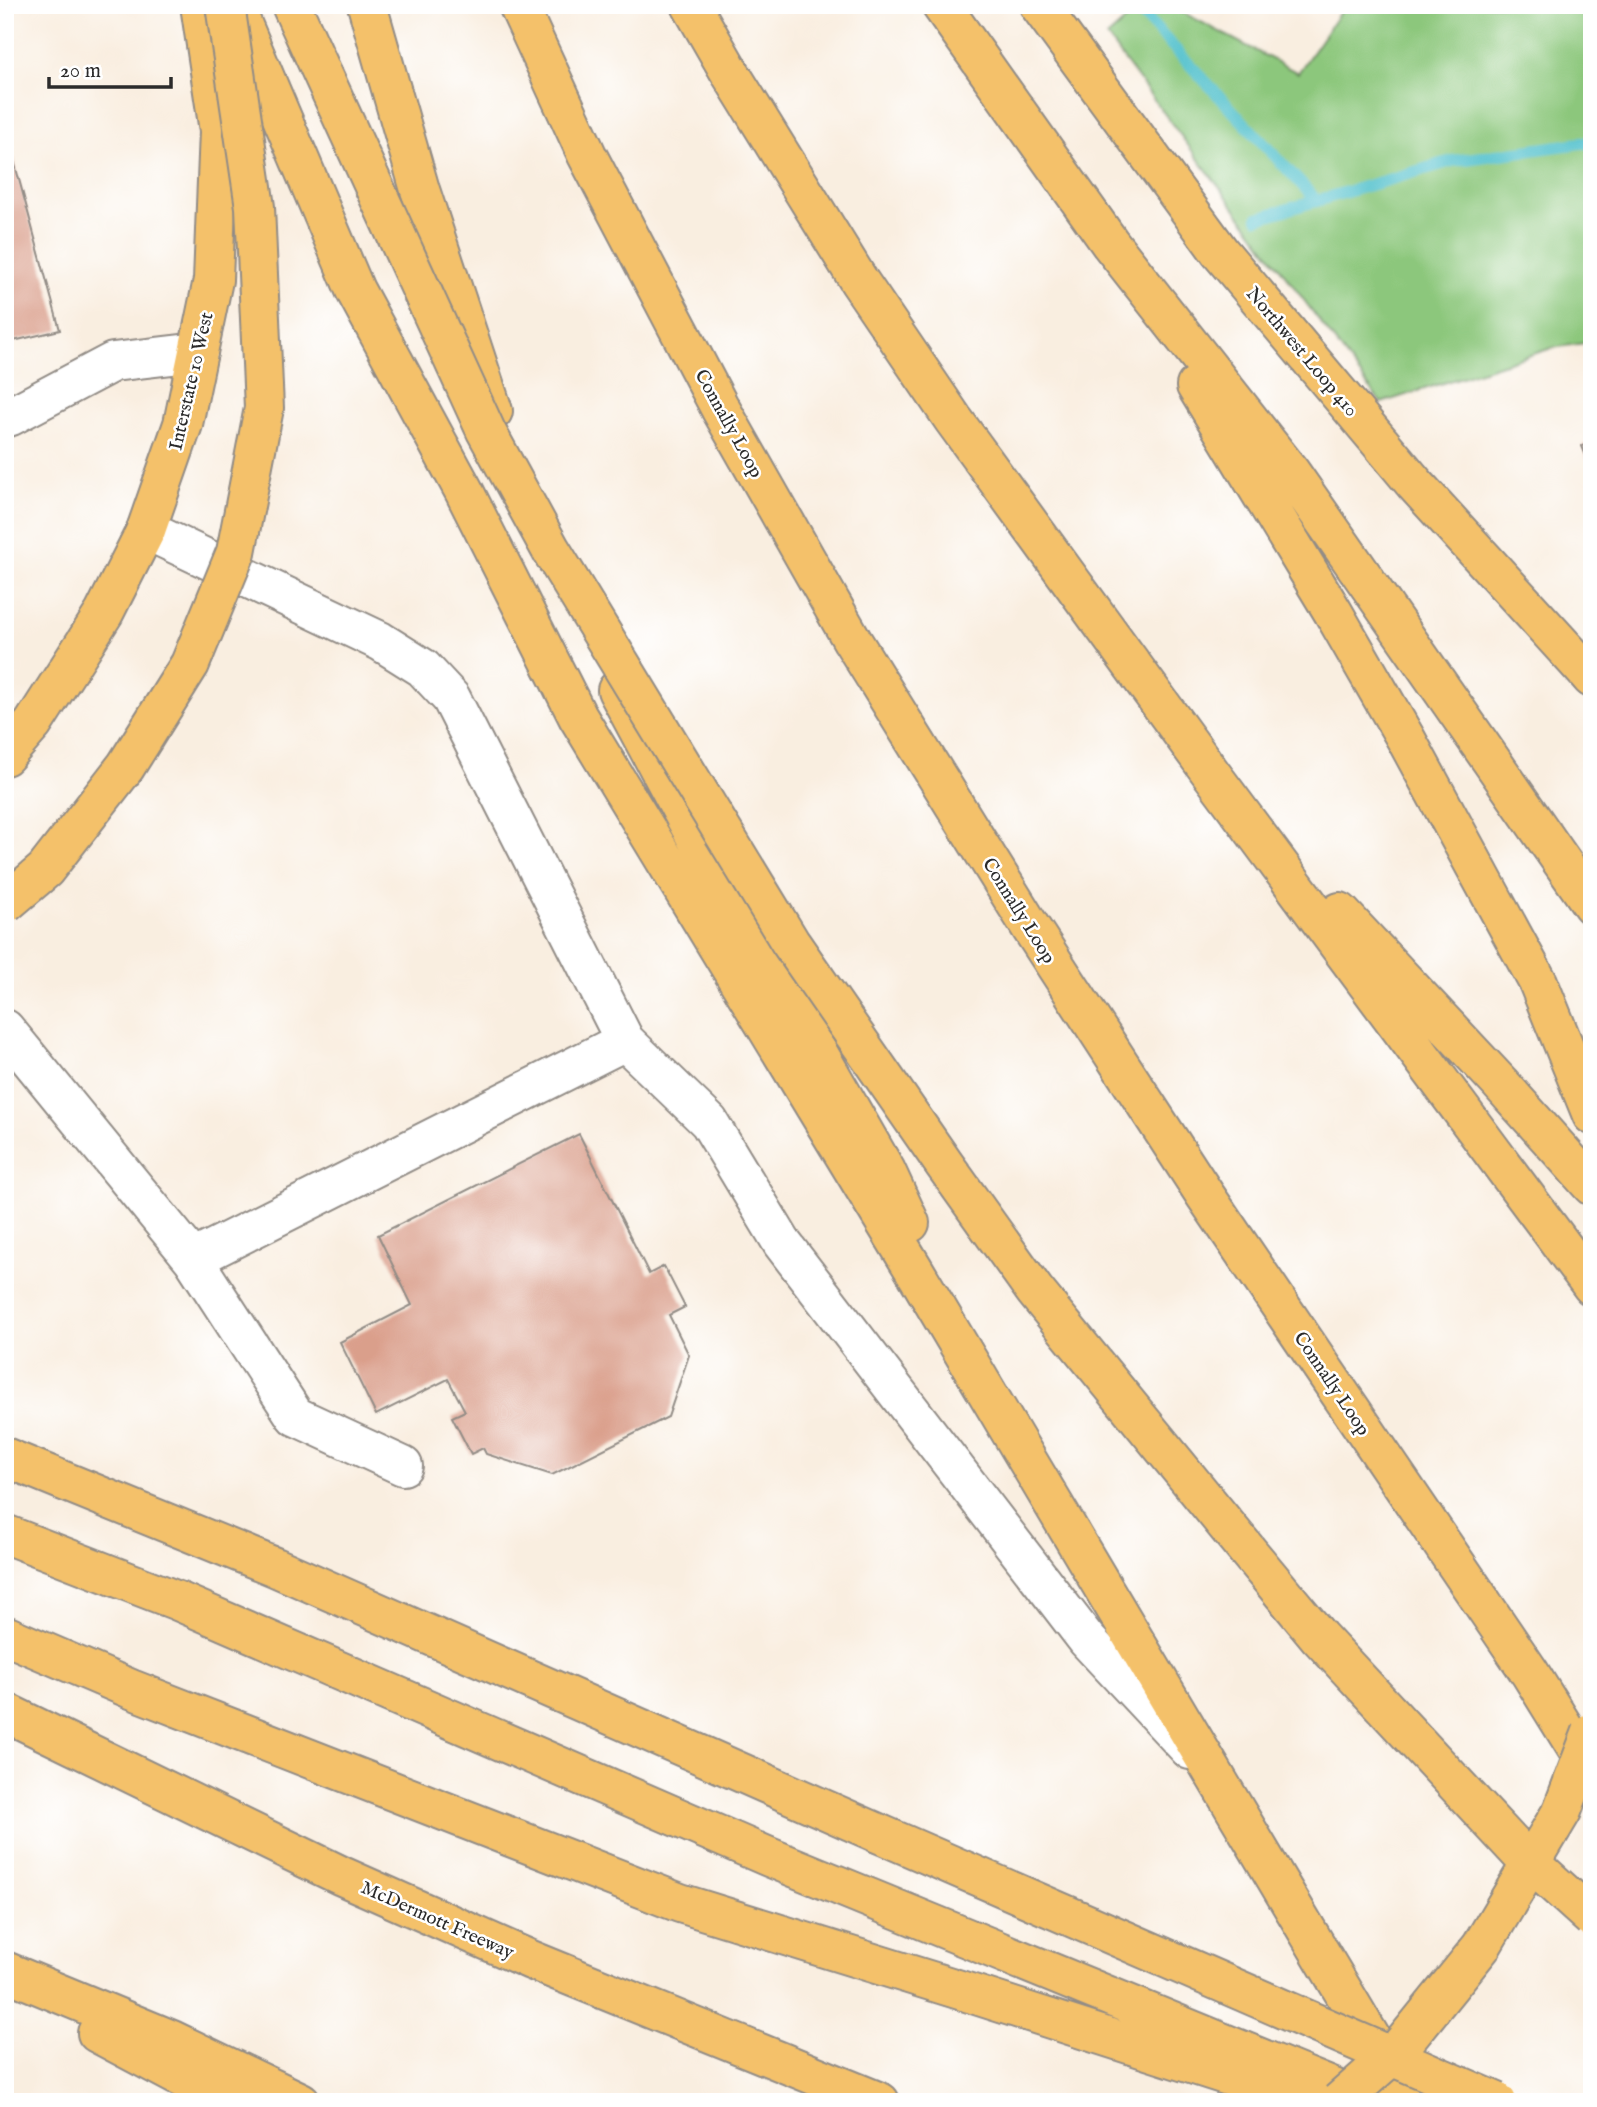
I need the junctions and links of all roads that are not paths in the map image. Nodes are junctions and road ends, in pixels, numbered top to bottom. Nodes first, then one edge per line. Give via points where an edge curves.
1 (200, 5) edge
2 (225, 5) edge
3 (234, 5) edge
4 (291, 5) edge
5 (368, 5) edge
6 (519, 5) edge
7 (691, 5) edge
8 (941, 5) edge
9 (1039, 5) edge
10 (1110, 243) junction
11 (198, 352) junction
12 (5, 418) edge
13 (146, 530) junction
14 (1589, 672) edge
15 (5, 756) edge
16 (1213, 776) junction
17 (5, 904) edge
18 (1592, 905) edge
19 (5, 1029) edge
20 (625, 1041) junction
21 (1592, 1115) edge
22 (1592, 1186) edge
23 (192, 1259) junction
24 (1592, 1286) edge
25 (983, 1386) junction
26 (5, 1457) edge
27 (403, 1466) dead end
28 (5, 1534) edge
29 (5, 1635) edge
30 (5, 1712) edge
31 (1592, 1732) edge
32 (1592, 1773) edge
33 (1220, 1782) junction
34 (1592, 1918) edge
35 (5, 1971) edge
36 (5, 1984) edge
37 (227, 2102) edge
38 (301, 2102) edge
39 (880, 2102) edge
40 (1311, 2102) edge
41 (1339, 2102) edge
42 (1368, 2102) edge
43 (1409, 2102) edge
44 (1497, 2102) edge

1 - 11 main road, Interstate 10 West via 219,131 213,280
2 - 17 main road, bridge via 255,206 264,408 236,552 190,664 126,766 45,870
3 - 25 main road via 355,290 464,491 578,717
4 - 34 main road, bridge via 486,431 551,550 790,942 1035,1291 1236,1538 1319,1637 1520,1853
5 - 25 main road via 419,190 489,403 596,649 716,876 886,1171
6 - 32 main road, Connally Loop via 587,155 713,396 852,640 1038,940 1530,1673
7 - 16 main road via 859,281
8 - 10 main road
9 - 14 main road, Northwest Loop 410 via 1220,252 1415,484
10 - 18 main road via 1292,474
10 - 21 main road via 1406,739 1538,982
11 - 12 lane via 113,362
11 - 13 main road, Interstate 10 West via 183,424
13 - 15 main road, Interstate 10 West via 104,613 33,724
13 - 20 lane via 380,641 423,668 451,698
16 - 22 main road
16 - 24 main road
19 - 23 lane
20 - 23 lane
20 - 33 lane via 709,1122 782,1243 1087,1640
23 - 27 lane via 295,1416
25 - 33 main road
26 - 44 main road, bridge via 275,1567
28 - 42 main road via 178,1601 769,1857
29 - 40 main road via 131,1689 680,1903
30 - 39 main road, McDermott Freeway via 480,1938
31 - 41 main road, bridge via 1562,1811 1482,1947 1397,2051
33 - 43 main road
35 - 38 main road via 172,2040
36 - 37 main road

